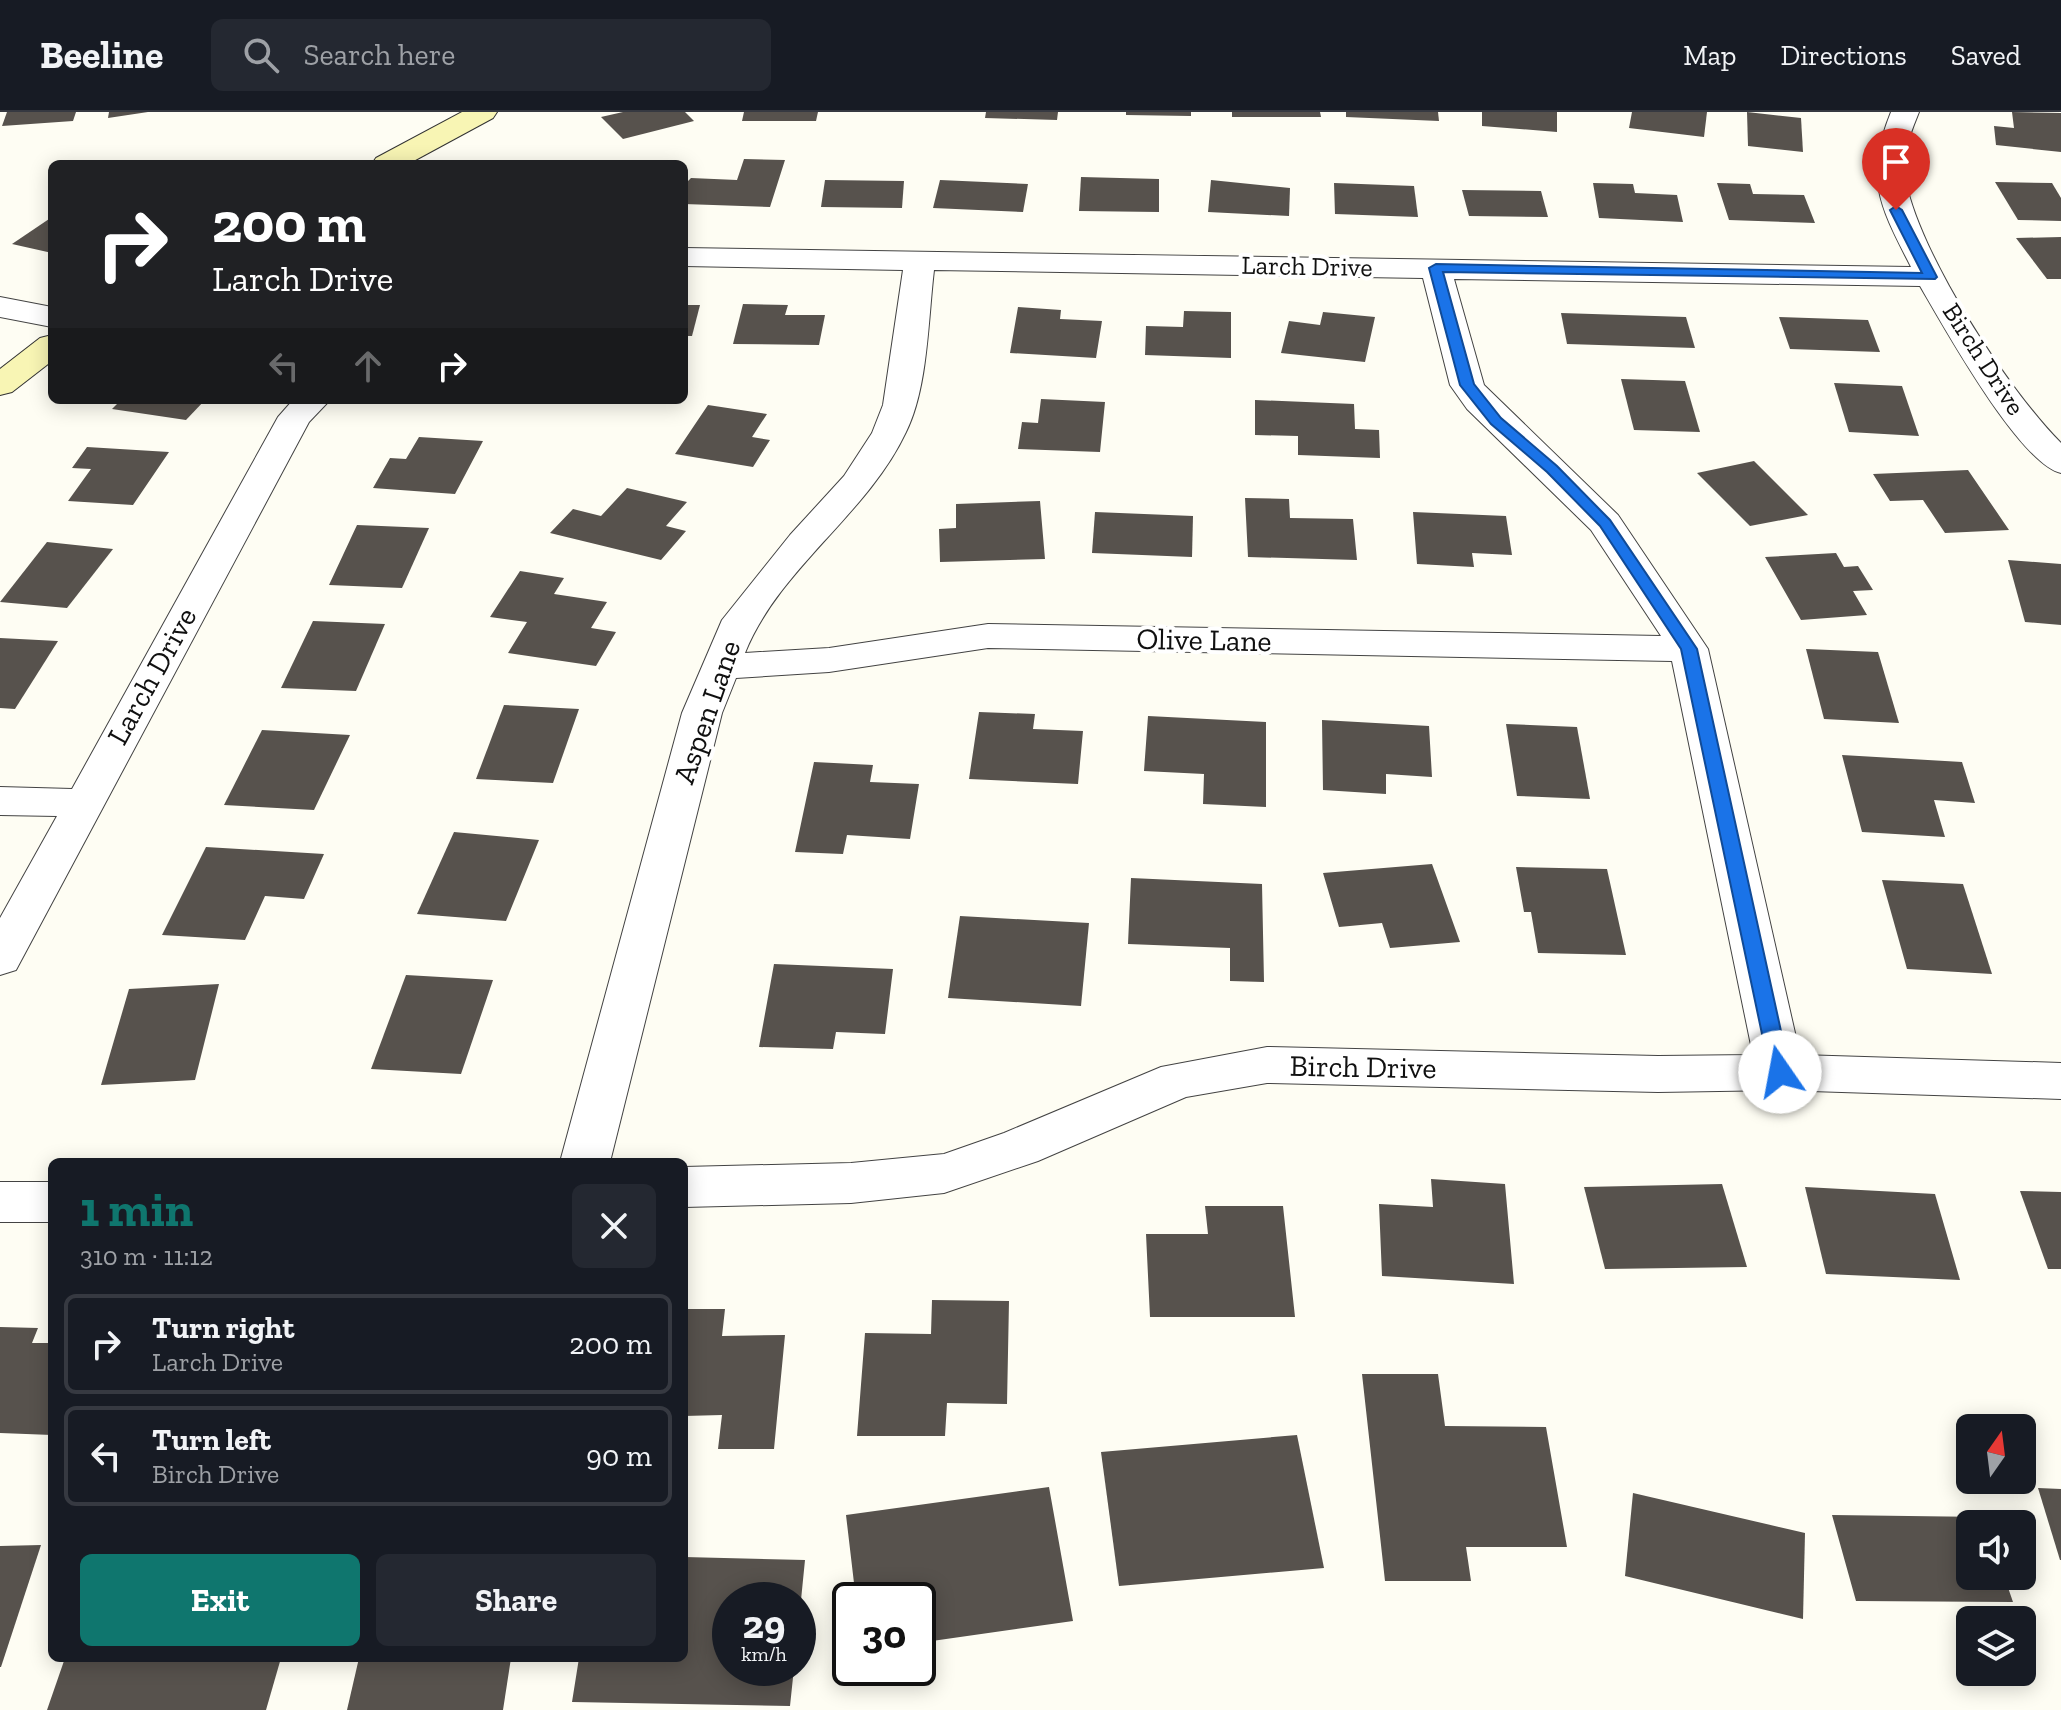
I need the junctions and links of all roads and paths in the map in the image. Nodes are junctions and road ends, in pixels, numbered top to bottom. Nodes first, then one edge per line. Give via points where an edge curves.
1 (483, 112) edge
2 (1905, 112) edge
3 (393, 160) edge
4 (688, 257) edge
5 (920, 258) junction
6 (1436, 268) junction
7 (1931, 277) junction
8 (0, 307) edge
9 (48, 316) edge
10 (48, 348) edge
11 (0, 385) edge
12 (309, 404) edge
13 (2061, 463) edge
14 (1689, 649) junction
15 (721, 667) junction
16 (0, 801) edge
17 (82, 803) junction
18 (0, 959) edge
19 (1780, 1072) junction
20 (2061, 1081) edge
21 (586, 1158) edge
22 (688, 1187) edge
23 (0, 1202) edge
24 (48, 1202) edge

1 - 3 street
2 - 7 street, Birch Drive via 1891,149 1889,174 1896,210
4 - 5 street, Larch Drive
5 - 6 street, Larch Drive
5 - 15 street, Aspen Lane via 900,405 889,433 858,482 736,628
6 - 7 street, Larch Drive
6 - 14 street via 1467,385 1496,421 1605,523
7 - 13 street, Birch Drive via 1999,386 2046,451
8 - 9 street
10 - 11 street
12 - 17 street, Larch Drive via 295,417
14 - 15 street, Olive Lane via 988,636 829,660
14 - 19 street
15 - 21 street, Aspen Lane via 684,772
16 - 17 street
17 - 18 street, Larch Drive
19 - 20 street, Birch Drive
19 - 22 street, Birch Drive via 1267,1065 1178,1080 1021,1147 944,1173 851,1183
23 - 24 street

